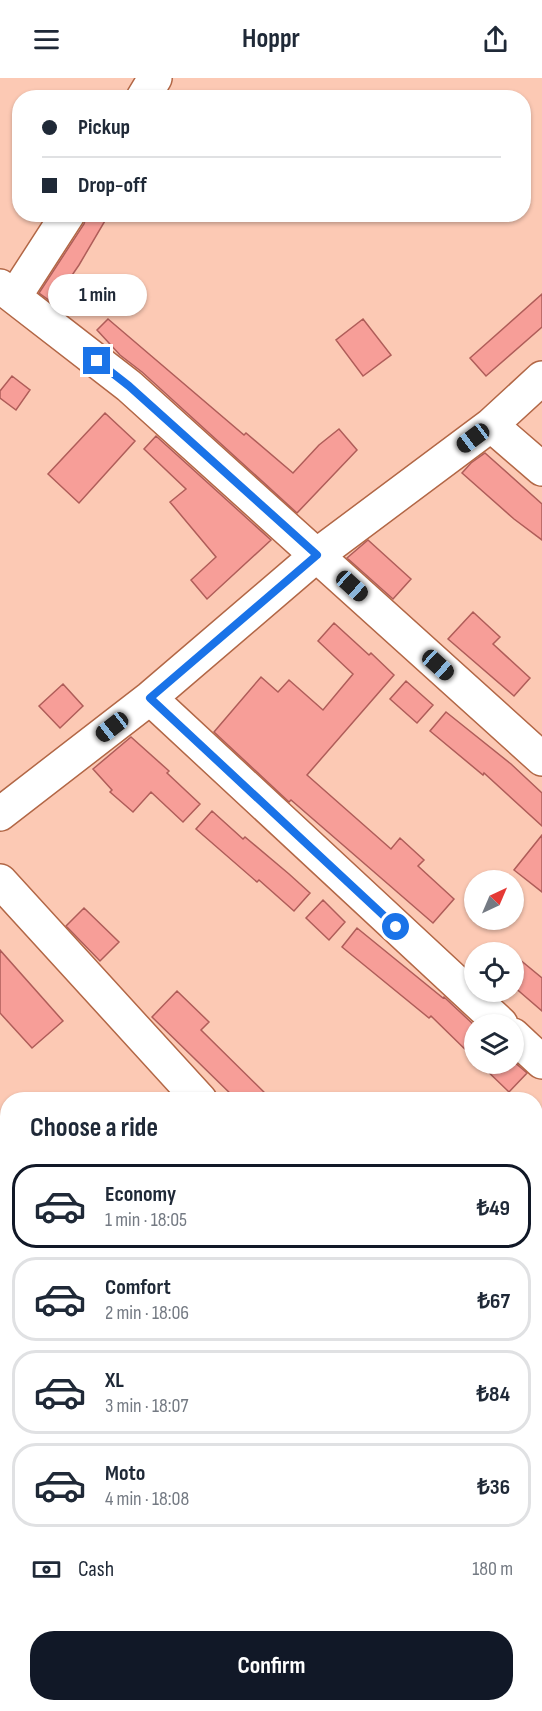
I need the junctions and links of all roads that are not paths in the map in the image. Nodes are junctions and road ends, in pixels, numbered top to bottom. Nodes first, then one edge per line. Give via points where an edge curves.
1 (62, 222) edge
2 (8, 291) edge
3 (542, 378) edge
4 (490, 424) junction
5 (542, 470) edge
6 (317, 555) junction
7 (150, 698) junction
8 (542, 759) edge
9 (0, 814) edge
10 (0, 881) edge
11 (490, 1014) edge
12 (524, 1045) edge
13 (542, 1062) edge
14 (193, 1092) edge

1 - 2 street
2 - 6 street via 129,386
3 - 4 street
4 - 5 street
4 - 6 street
6 - 7 street
6 - 8 street
7 - 9 street
7 - 11 street
10 - 14 street
12 - 13 street

